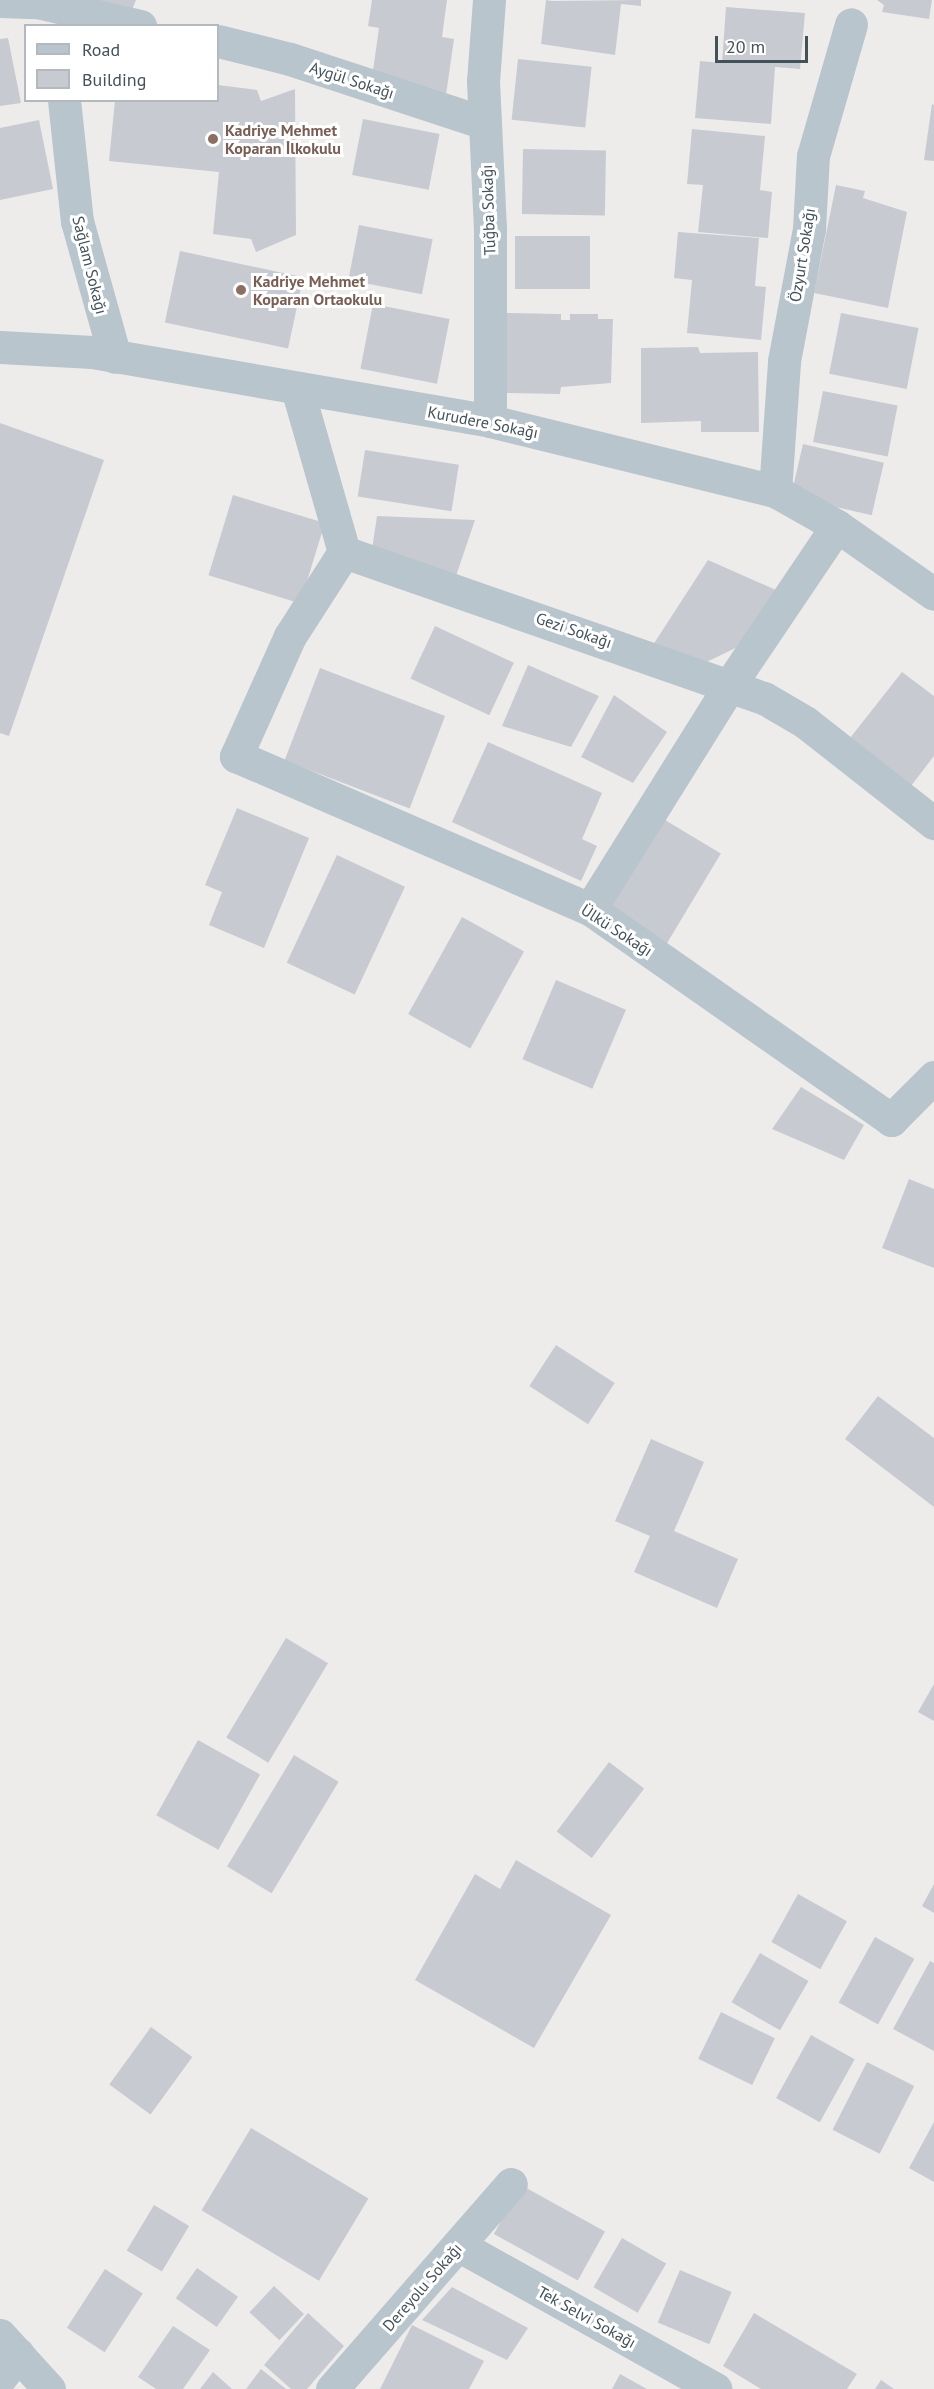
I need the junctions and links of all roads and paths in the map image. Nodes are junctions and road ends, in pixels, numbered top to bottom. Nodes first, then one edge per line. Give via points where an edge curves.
1 (489, 0) edge
2 (0, 1) edge
3 (39, 9) edge
4 (129, 24) edge
5 (851, 24) dead end
6 (219, 41) edge
7 (64, 102) edge
8 (485, 123) junction
9 (0, 347) edge
10 (115, 357) junction
11 (297, 388) junction
12 (490, 421) junction
13 (775, 490) junction
14 (837, 526) junction
15 (344, 552) junction
16 (934, 594) edge
17 (731, 683) junction
18 (934, 823) edge
19 (590, 909) junction
20 (931, 1084) edge
21 (511, 2184) dead end
22 (458, 2245) junction
23 (6, 2355) edge
24 (49, 2389) edge
25 (332, 2389) edge
26 (716, 2389) edge

1 - 8 street, Tuğba Sokağı
2 - 3 street
3 - 4 street
5 - 13 street, Özyurt Sokağı via 813,156 809,229 784,361
6 - 8 street, Aygül Sokağı via 290,59
7 - 10 street, Sağlam Sokağı via 77,221
8 - 12 street, Tuğba Sokağı
9 - 10 street, Kurudere Sokağı
10 - 11 street, Kurudere Sokağı
11 - 12 street, Kurudere Sokağı
11 - 15 street
12 - 13 street, Kurudere Sokağı
13 - 14 street, Kurudere Sokağı
14 - 16 street, Kurudere Sokağı
14 - 17 street
15 - 17 street, Gezi Sokağı
15 - 19 street, Ülkü Sokağı via 290,636 236,756
17 - 18 street, Gezi Sokağı via 805,722
17 - 19 street
19 - 20 street, Ülkü Sokağı via 891,1120
21 - 22 street, Dereyolu Sokağı
22 - 25 street, Dereyolu Sokağı
22 - 26 street, Tek Selvi Sokağı
23 - 24 street

